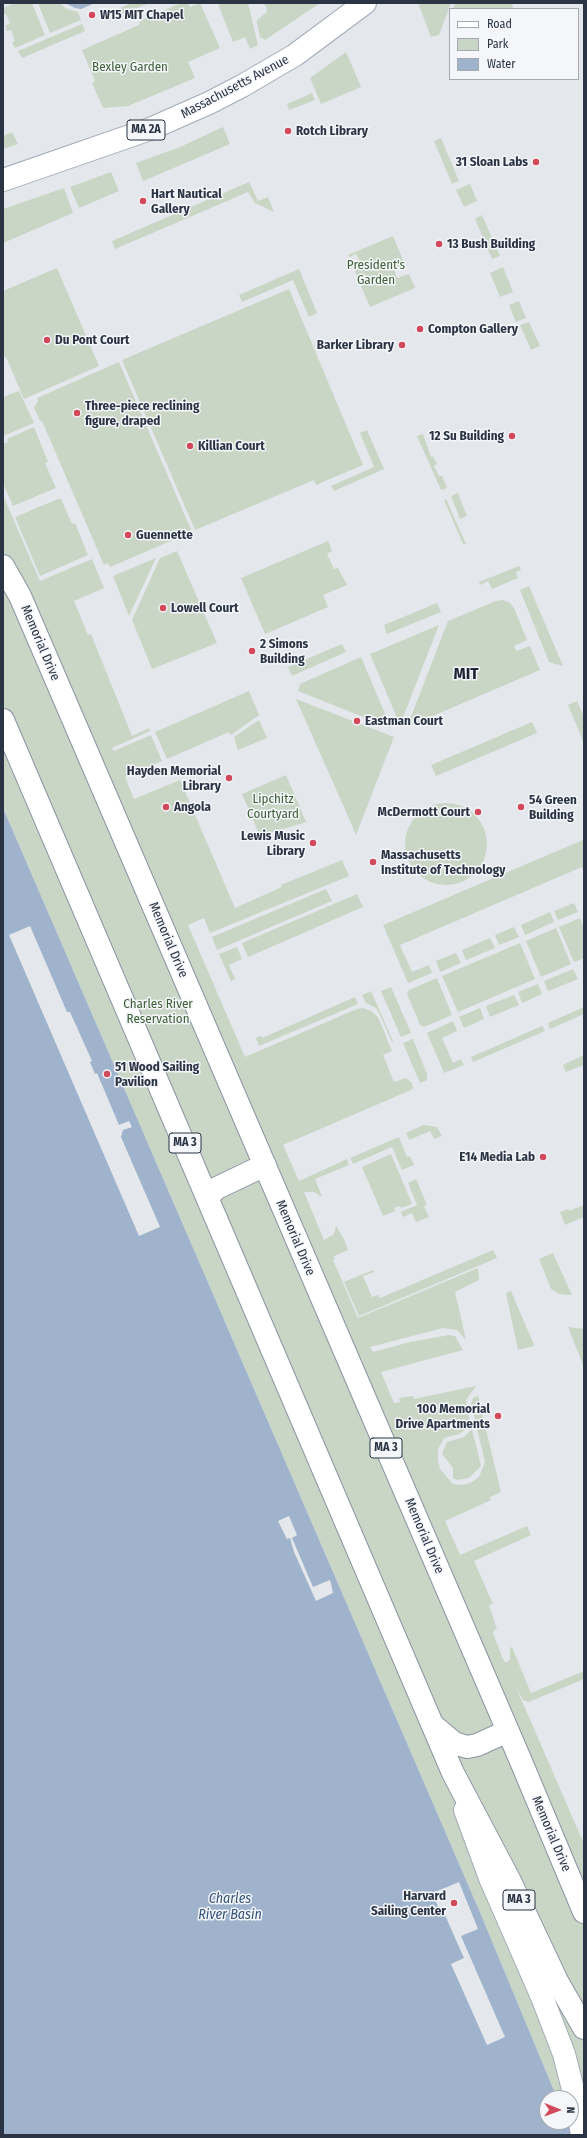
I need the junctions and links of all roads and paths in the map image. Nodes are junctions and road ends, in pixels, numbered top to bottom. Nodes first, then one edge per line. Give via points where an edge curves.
1 (365, 3) edge
2 (3, 180) edge
3 (3, 551) edge
4 (3, 566) edge
5 (20, 596) junction
6 (3, 720) edge
7 (265, 1166) junction
8 (208, 1196) junction
9 (434, 1726) junction
10 (508, 1731) junction
11 (453, 1773) junction
12 (584, 1912) edge
13 (584, 2028) edge
14 (582, 2135) edge

1 - 2 main road, Massachusetts Avenue / MA 2A via 295,55 209,103 150,129
3 - 5 main road
4 - 5 main road, Memorial Drive / MA 3
5 - 7 main road, Memorial Drive / MA 3
6 - 8 main road, MA 3
7 - 8 main road via 217,1188
7 - 10 main road, Memorial Drive / MA 3
8 - 9 main road, MA 3
9 - 10 main road via 454,1743 464,1746 477,1745
9 - 11 main road, MA 3
10 - 12 main road, Memorial Drive / MA 3
11 - 13 main road, MA 3 via 506,1874 557,1981
11 - 14 main road via 485,1865 560,2045 572,2081

